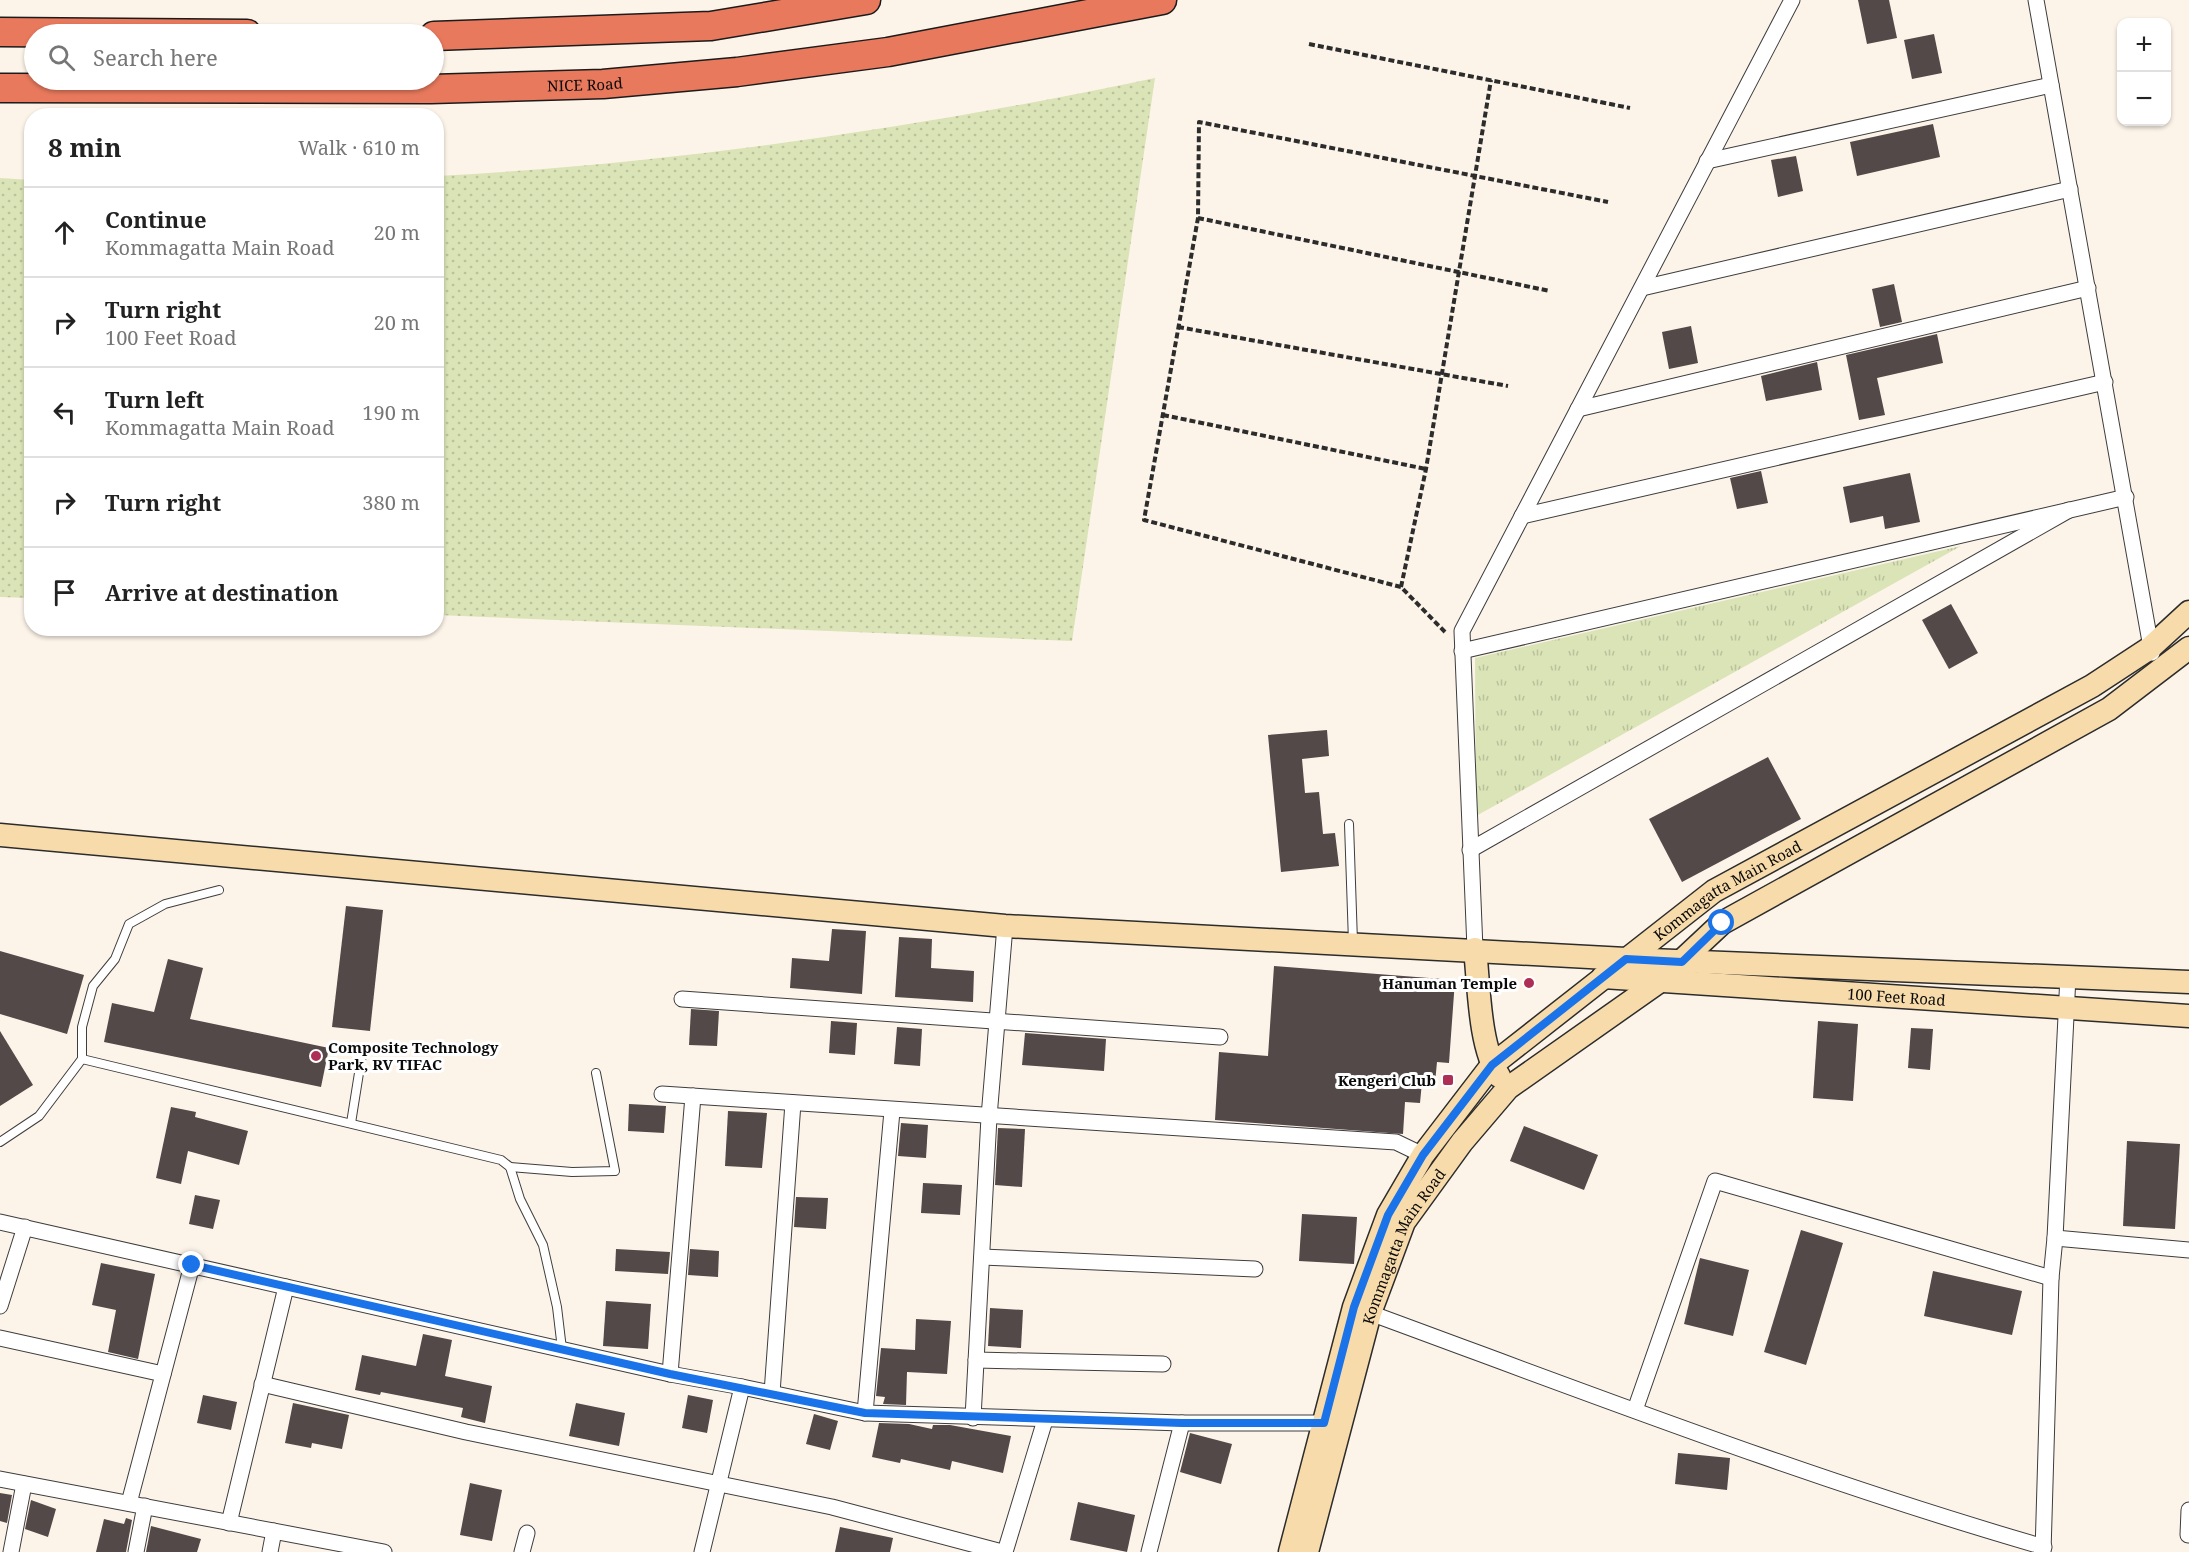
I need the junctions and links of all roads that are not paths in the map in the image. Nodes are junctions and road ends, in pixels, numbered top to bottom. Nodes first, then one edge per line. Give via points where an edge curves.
1 (866, 0) edge
2 (1162, 0) edge
3 (1792, 0) edge
4 (2036, 0) edge
5 (0, 32) edge
6 (24, 32) edge
7 (444, 36) edge
8 (2051, 85) junction
9 (0, 88) edge
10 (24, 88) edge
11 (444, 88) edge
12 (1707, 161) junction
13 (2070, 189) junction
14 (1642, 288) junction
15 (2088, 288) junction
16 (2105, 382) junction
17 (1578, 409) junction
18 (2126, 497) junction
19 (2069, 510) junction
20 (1522, 516) junction
21 (2184, 627) edge
22 (2150, 648) junction
23 (2189, 648) edge
24 (1462, 651) junction
25 (2158, 674) junction
26 (1349, 824) dead end
27 (1, 837) edge
28 (1470, 850) junction
29 (219, 890) dead end
30 (1005, 926) junction
31 (1353, 945) junction
32 (1475, 949) junction
33 (1626, 959) junction
34 (1682, 962) junction
35 (2068, 976) junction
36 (1603, 977) junction
37 (1660, 981) junction
38 (2189, 982) edge
39 (682, 999) dead end
40 (2068, 1008) junction
41 (2189, 1016) edge
42 (997, 1020) junction
43 (1220, 1037) dead end
44 (363, 1048) dead end
45 (82, 1059) junction
46 (1492, 1065) junction
47 (596, 1073) dead end
48 (1508, 1088) junction
49 (662, 1094) dead end
50 (693, 1096) junction
51 (793, 1103) junction
52 (892, 1111) junction
53 (990, 1117) junction
54 (351, 1123) junction
55 (0, 1142) edge
56 (1423, 1155) junction
57 (510, 1167) junction
58 (0, 1222) edge
59 (25, 1227) junction
60 (2055, 1238) junction
61 (2189, 1250) edge
62 (982, 1257) junction
63 (192, 1265) junction
64 (1255, 1269) dead end
65 (2051, 1278) junction
66 (286, 1287) junction
67 (0, 1306) edge
68 (1370, 1313) junction
69 (0, 1338) edge
70 (562, 1349) junction
71 (976, 1360) junction
72 (1163, 1364) dead end
73 (163, 1374) junction
74 (670, 1374) junction
75 (262, 1384) junction
76 (742, 1387) junction
77 (772, 1394) junction
78 (1635, 1410) junction
79 (865, 1413) junction
80 (973, 1418) junction
81 (1045, 1420) junction
82 (1182, 1423) junction
83 (1324, 1423) junction
84 (0, 1479) edge
85 (24, 1484) junction
86 (718, 1485) junction
87 (129, 1503) junction
88 (145, 1506) junction
89 (2189, 1510) edge
90 (229, 1522) junction
91 (274, 1531) junction
92 (527, 1533) dead end
93 (2188, 1536) edge
94 (2043, 1550) edge
95 (11, 1552) edge
96 (136, 1552) edge
97 (270, 1552) edge
98 (384, 1552) edge
99 (522, 1552) edge
100 (702, 1552) edge
101 (1003, 1552) edge
102 (1149, 1552) edge
103 (1290, 1552) edge
104 (1307, 1552) edge

1 - 7 highway via 711,26
2 - 11 highway, NICE Road via 888,52 737,72 603,84
3 - 12 street
4 - 8 street
5 - 6 highway
8 - 12 street
8 - 13 street
9 - 10 highway, NICE Road
12 - 14 street
13 - 14 street
13 - 15 street
14 - 17 street
15 - 16 street
15 - 17 street
16 - 18 street
16 - 20 street
17 - 20 street
18 - 19 street
18 - 22 street
19 - 24 street
19 - 28 street
20 - 24 street via 1462,631
21 - 22 main road, Kommagatta Main Road
22 - 25 street
22 - 33 main road, Kommagatta Main Road via 2092,686 1714,891
23 - 25 main road, Kommagatta Main Road
24 - 28 street
25 - 34 main road, Kommagatta Main Road via 2109,710 1722,923
26 - 31 lane
27 - 30 main road, 100 Feet Road
28 - 32 street
29 - 45 lane via 165,904 129,924 115,959 93,986 82,1027
30 - 31 main road, 100 Feet Road
30 - 42 street
31 - 32 main road, 100 Feet Road
32 - 33 main road, 100 Feet Road
32 - 46 main road
33 - 34 main road, 100 Feet Road
33 - 36 main road, Kommagatta Main Road
34 - 35 main road, 100 Feet Road
34 - 37 main road, Kommagatta Main Road
35 - 38 main road, 100 Feet Road
35 - 40 street
36 - 37 main road, 100 Feet Road
36 - 46 main road, Kommagatta Main Road
37 - 40 main road, 100 Feet Road
37 - 48 main road, Kommagatta Main Road
39 - 42 street
40 - 41 main road, 100 Feet Road
40 - 60 street
42 - 43 street
42 - 53 street
44 - 54 lane
45 - 54 lane
45 - 55 lane via 39,1116
46 - 48 main road
46 - 56 main road, Kommagatta Main Road
47 - 57 lane via 615,1171
48 - 68 main road, Kommagatta Main Road via 1462,1142 1404,1222
49 - 50 street
50 - 51 street
50 - 74 street
51 - 52 street
51 - 77 street
52 - 53 street
52 - 79 street
53 - 56 street via 1396,1142
53 - 62 street
54 - 57 lane via 501,1160
56 - 83 main road, Kommagatta Main Road via 1388,1215 1354,1307
57 - 70 lane via 520,1199 543,1245
58 - 59 street
59 - 63 street
59 - 67 street
60 - 61 street
60 - 65 street
62 - 64 street
62 - 71 street
63 - 66 street
63 - 73 street
65 - 78 street via 1715,1181
65 - 94 street
66 - 70 street
66 - 75 street
68 - 78 street
68 - 104 main road, Kommagatta Main Road
69 - 73 street
70 - 74 street
71 - 72 street
71 - 80 street
73 - 87 street
74 - 76 street
75 - 86 street
75 - 90 street
76 - 77 street
76 - 86 street
77 - 79 street
78 - 94 street
79 - 80 street
80 - 81 street
81 - 82 street
81 - 101 street
82 - 83 street
82 - 102 street
83 - 103 main road, Kommagatta Main Road
84 - 85 street
85 - 87 street
85 - 95 street
86 - 100 street
86 - 101 street via 832,1507
87 - 88 street
88 - 90 street
88 - 96 street
89 - 93 street
90 - 91 street
91 - 97 street
91 - 98 street
92 - 99 street

